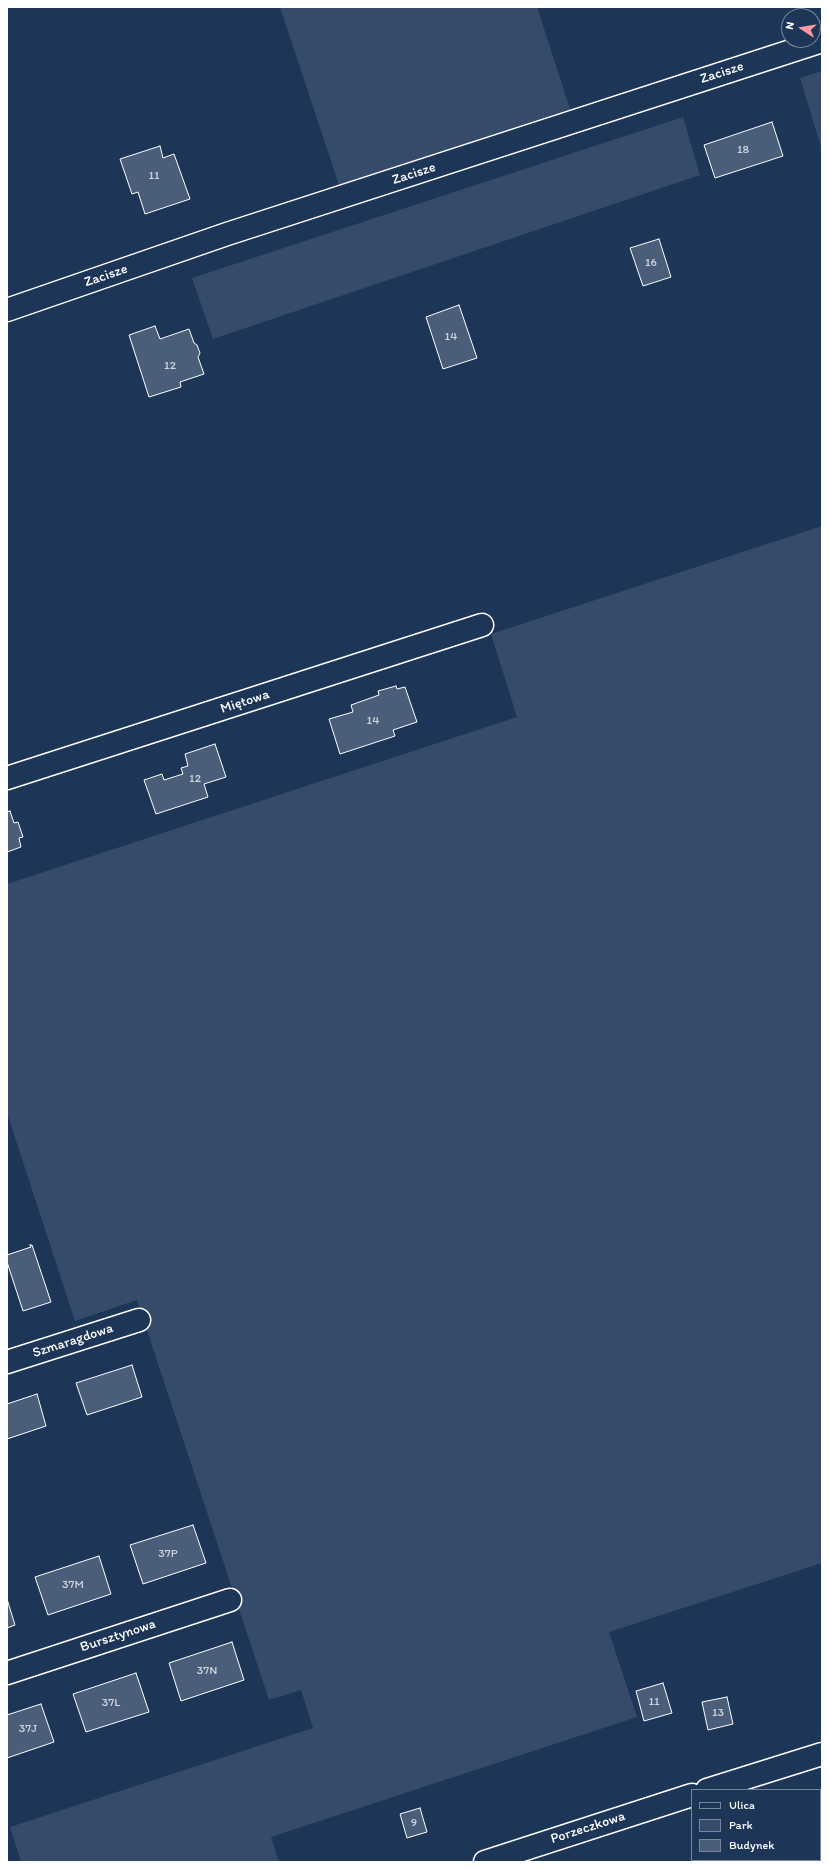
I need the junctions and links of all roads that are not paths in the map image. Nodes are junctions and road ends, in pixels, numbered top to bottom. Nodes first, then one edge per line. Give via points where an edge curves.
1 (822, 41) edge
2 (7, 310) edge
3 (482, 625) dead end
4 (7, 778) edge
5 (139, 1320) dead end
6 (7, 1362) edge
7 (230, 1600) dead end
8 (7, 1673) edge
9 (822, 1754) edge
10 (710, 1789) edge
11 (691, 1795) edge
12 (485, 1862) edge

1 - 2 street, Zacisze via 235,232
3 - 4 street, Miętowa
5 - 6 street, Szmaragdowa
7 - 8 street, Bursztynowa
9 - 10 street
11 - 12 street, Porzeczkowa

